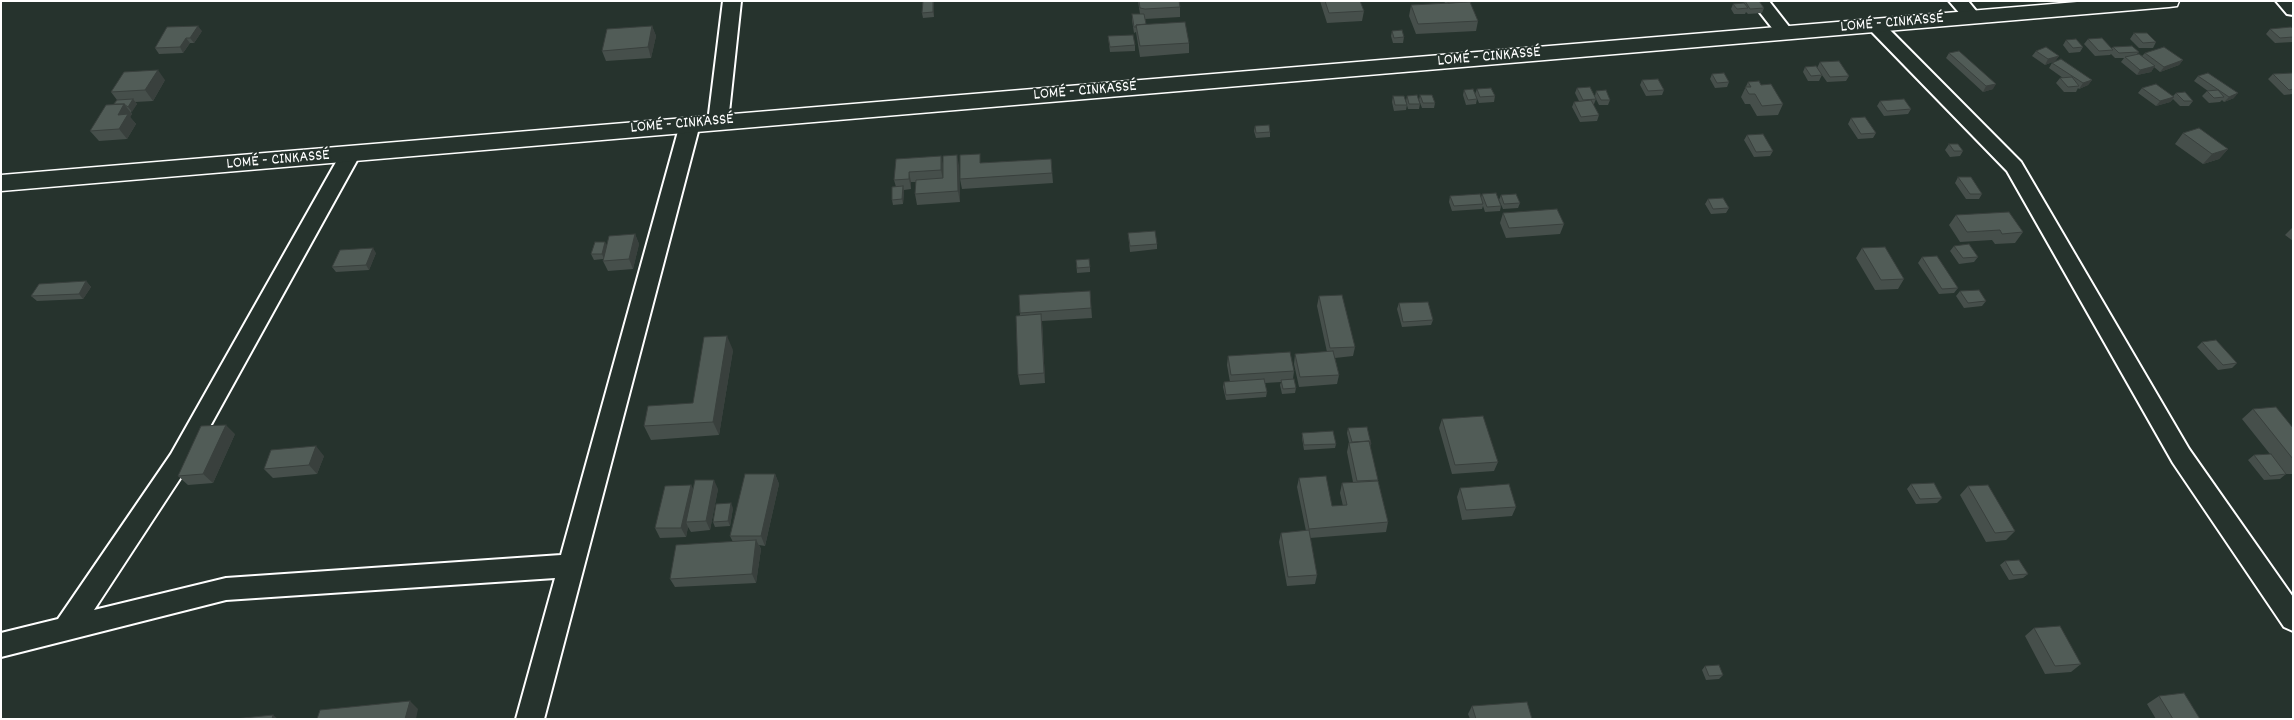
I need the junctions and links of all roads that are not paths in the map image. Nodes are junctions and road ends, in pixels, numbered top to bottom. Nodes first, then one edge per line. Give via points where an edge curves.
1 (732, 1) edge
2 (1760, 1) edge
3 (2169, 1) edge
4 (2285, 1) edge
5 (1965, 9) edge
6 (2293, 10) edge
7 (1876, 26) junction
8 (1785, 33) junction
9 (718, 122) junction
10 (690, 124) junction
11 (350, 155) junction
12 (1, 183) edge
13 (571, 566) junction
14 (2293, 618) edge
15 (67, 628) junction
16 (1, 644) edge
17 (530, 719) edge

1 - 9 street
2 - 8 street
3 - 5 highway, LOMÉ - CINKASSÉ
4 - 6 street
5 - 7 highway, LOMÉ - CINKASSÉ
7 - 8 highway, LOMÉ - CINKASSÉ
7 - 14 street via 2014,167 2180,456
8 - 9 highway, LOMÉ - CINKASSÉ
9 - 10 highway, LOMÉ - CINKASSÉ
10 - 11 highway, LOMÉ - CINKASSÉ
10 - 13 street
11 - 12 highway, LOMÉ - CINKASSÉ
11 - 15 street via 179,461
13 - 15 street via 226,589
13 - 17 street
15 - 16 street

